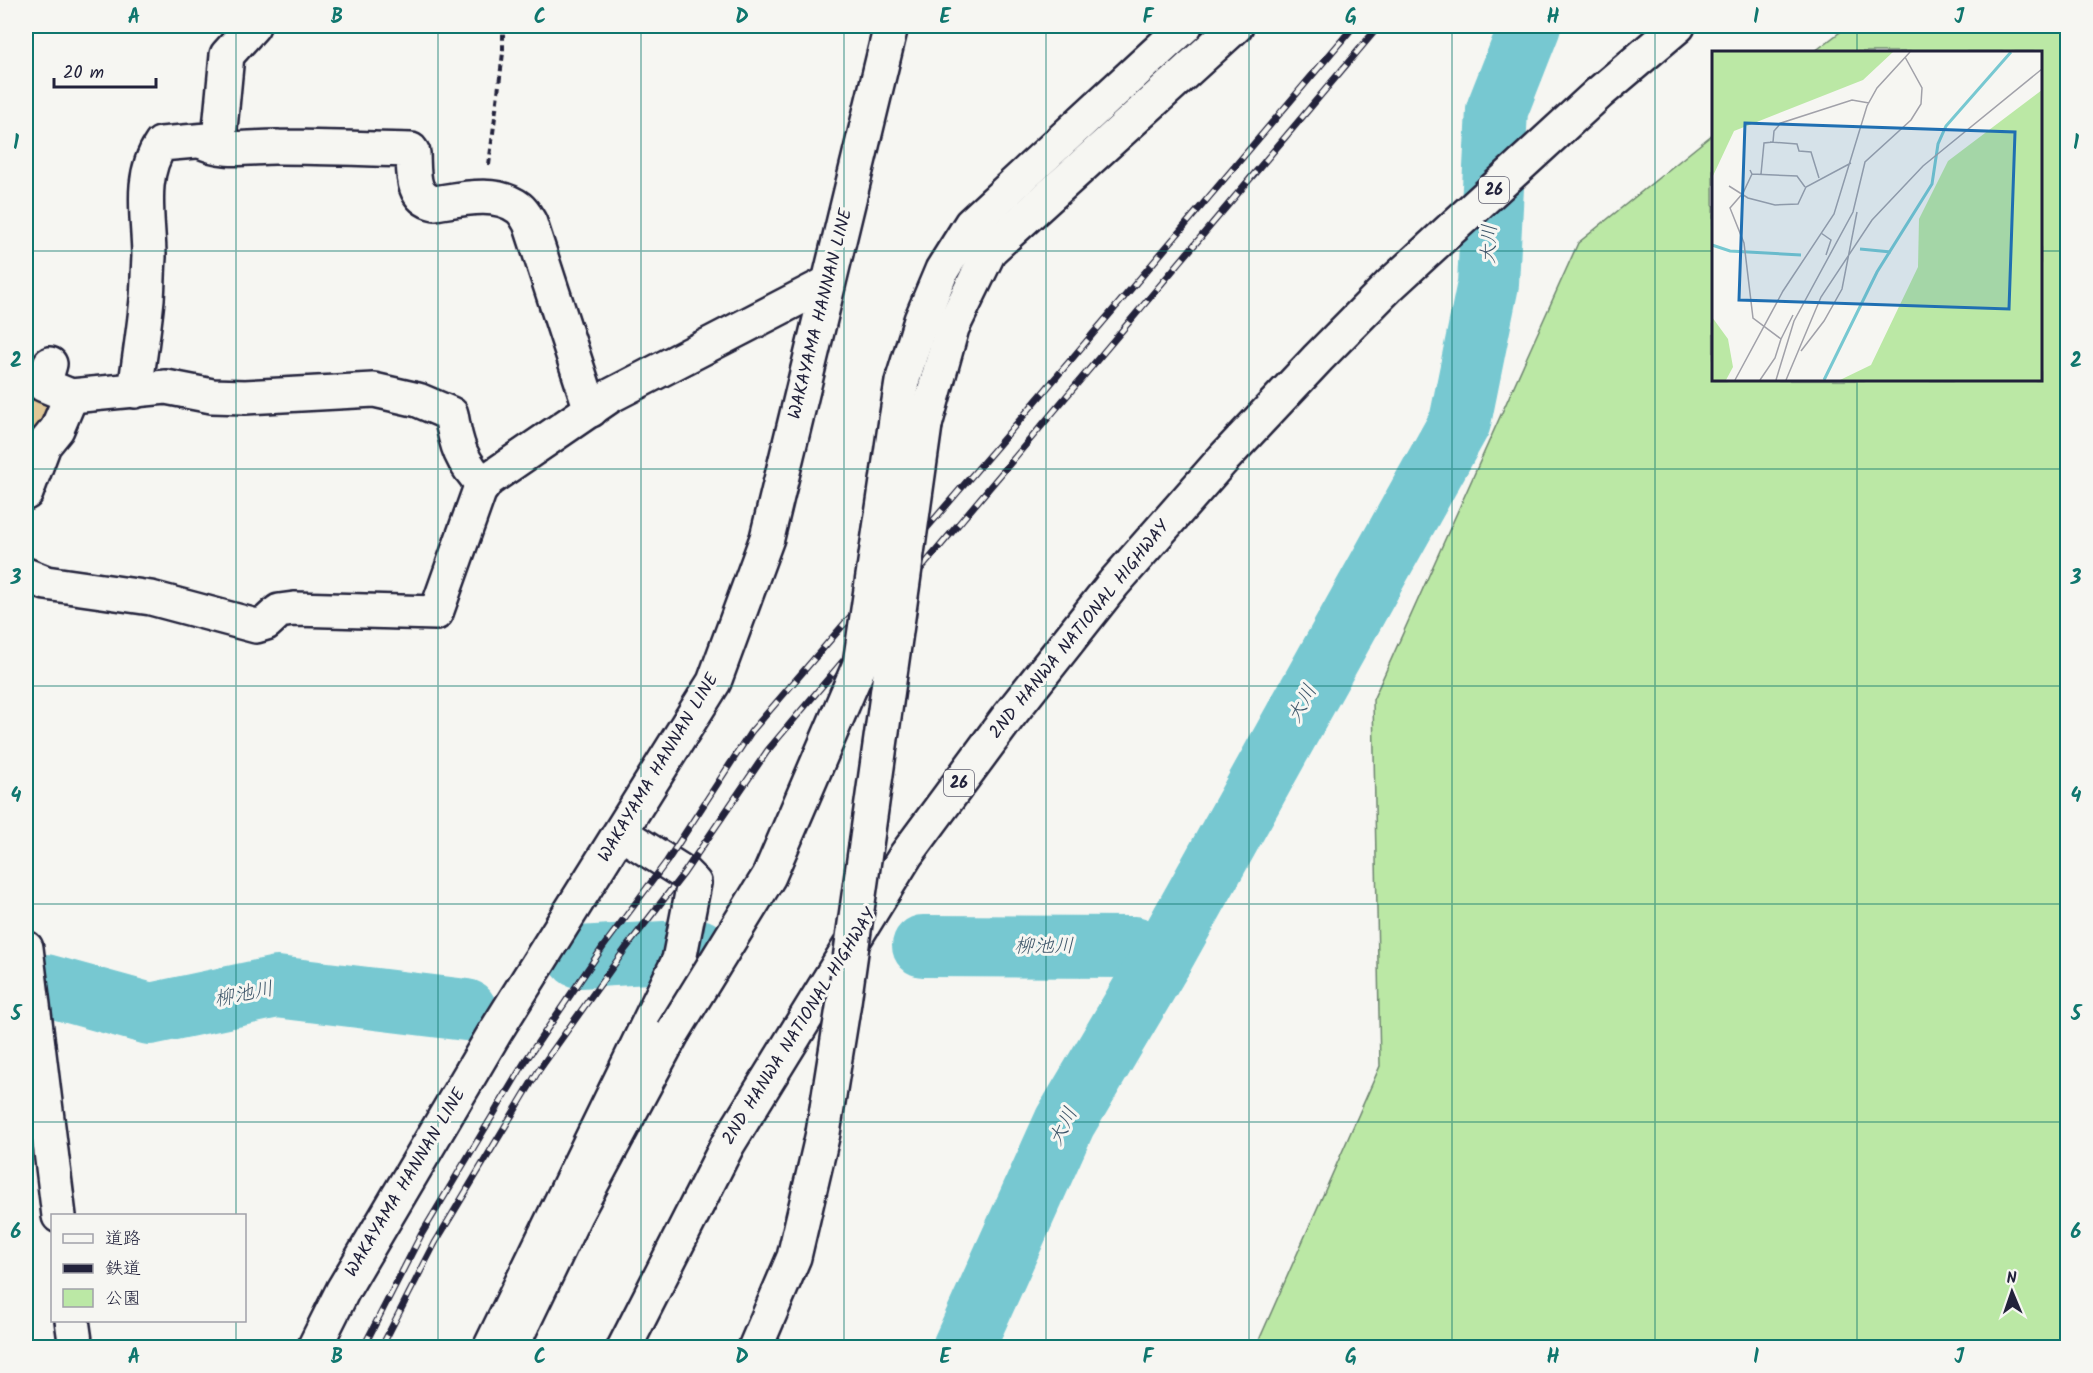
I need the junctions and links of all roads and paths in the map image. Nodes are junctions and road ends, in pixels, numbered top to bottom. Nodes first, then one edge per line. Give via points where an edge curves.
1 (254, 26) edge
2 (503, 26) edge
3 (891, 26) edge
4 (1185, 26) edge
5 (1236, 26) edge
6 (1678, 26) edge
7 (201, 141) junction
8 (493, 198) junction
9 (828, 283) junction
10 (50, 364) dead end
11 (135, 391) junction
12 (72, 396) junction
13 (591, 410) junction
14 (910, 422) junction
15 (484, 485) junction
16 (26, 493) edge
17 (26, 575) edge
18 (621, 833) junction
19 (30, 977) edge
20 (59, 1214) edge
21 (72, 1322) edge
22 (76, 1347) edge
23 (314, 1347) edge
24 (490, 1347) edge
25 (511, 1347) edge
26 (624, 1347) edge
27 (755, 1347) edge

1 - 7 main road via 227,55 219,139
2 - 8 path via 489,156
3 - 9 main road, WAKAYAMA HANNAN LINE
4 - 14 main road via 971,224 942,270 921,320 902,382
5 - 14 main road via 990,250
6 - 26 main road, 2ND HANWA NATIONAL HIGHWAY / 26 via 1599,93 1389,286 1224,458 1114,583 906,855 728,1144
7 - 8 main road via 212,147 232,148 411,150 416,189 421,198 435,203
7 - 11 main road via 160,144 150,165 146,198 147,299
8 - 13 main road via 504,199 521,209 530,223
9 - 13 main road via 610,396
9 - 18 main road, WAKAYAMA HANNAN LINE via 767,538 714,682
10 - 12 main road via 44,385
11 - 12 main road
11 - 15 main road via 166,387 212,396 245,397 374,390 418,400 451,414 462,459
12 - 16 main road via 57,429 44,444
13 - 15 main road
14 - 25 main road, bridge via 860,664 769,876 674,1032 575,1215
14 - 27 main road, bridge via 844,1002 823,1133 794,1257
15 - 17 main road via 436,613 294,609 279,611 266,623 255,626 151,598 46,583
18 - 23 main road, WAKAYAMA HANNAN LINE via 494,1034 343,1290
18 - 24 main road via 694,883 681,952
19 - 20 main road
21 - 22 main road

